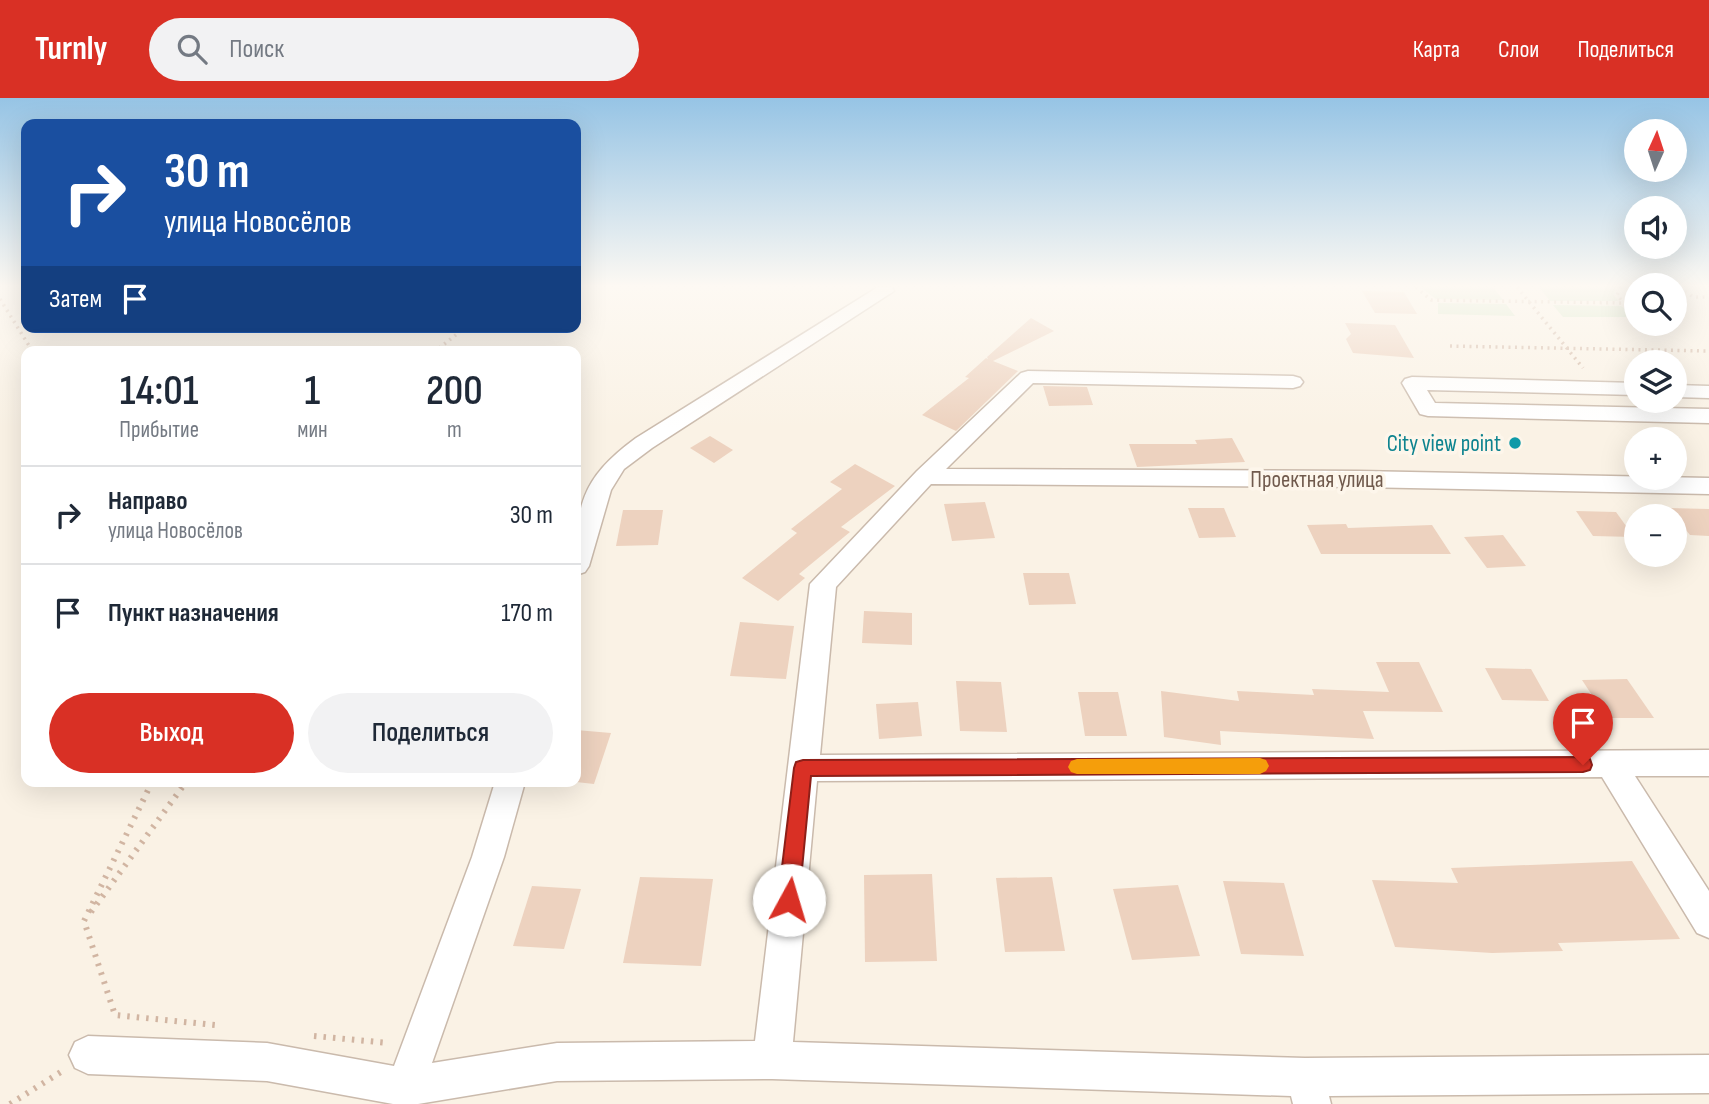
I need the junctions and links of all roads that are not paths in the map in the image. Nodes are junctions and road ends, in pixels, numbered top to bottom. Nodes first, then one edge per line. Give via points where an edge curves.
1 (816, 334) edge
2 (1293, 382) dead end
3 (1624, 390) edge
4 (1687, 391) edge
5 (1709, 392) edge
6 (1709, 416) edge
7 (925, 477) junction
8 (1709, 486) edge
9 (581, 549) edge
10 (1709, 763) edge
11 (1611, 765) junction
12 (803, 768) junction
13 (509, 787) edge
14 (1709, 921) edge
15 (88, 1055) road end
16 (772, 1060) junction
17 (1709, 1074) edge
18 (405, 1087) junction
19 (1308, 1090) edge

1 - 9 street via 616,464 599,489
2 - 7 street via 1028,377
3 - 6 street via 1412,383 1428,409
4 - 5 street
7 - 8 street, Проектная улица via 1359,478
7 - 12 street via 822,584
10 - 11 street
11 - 12 street
11 - 14 street
12 - 16 street
13 - 18 street
15 - 18 street via 267,1062
16 - 18 street via 557,1062
16 - 19 street
17 - 19 street

